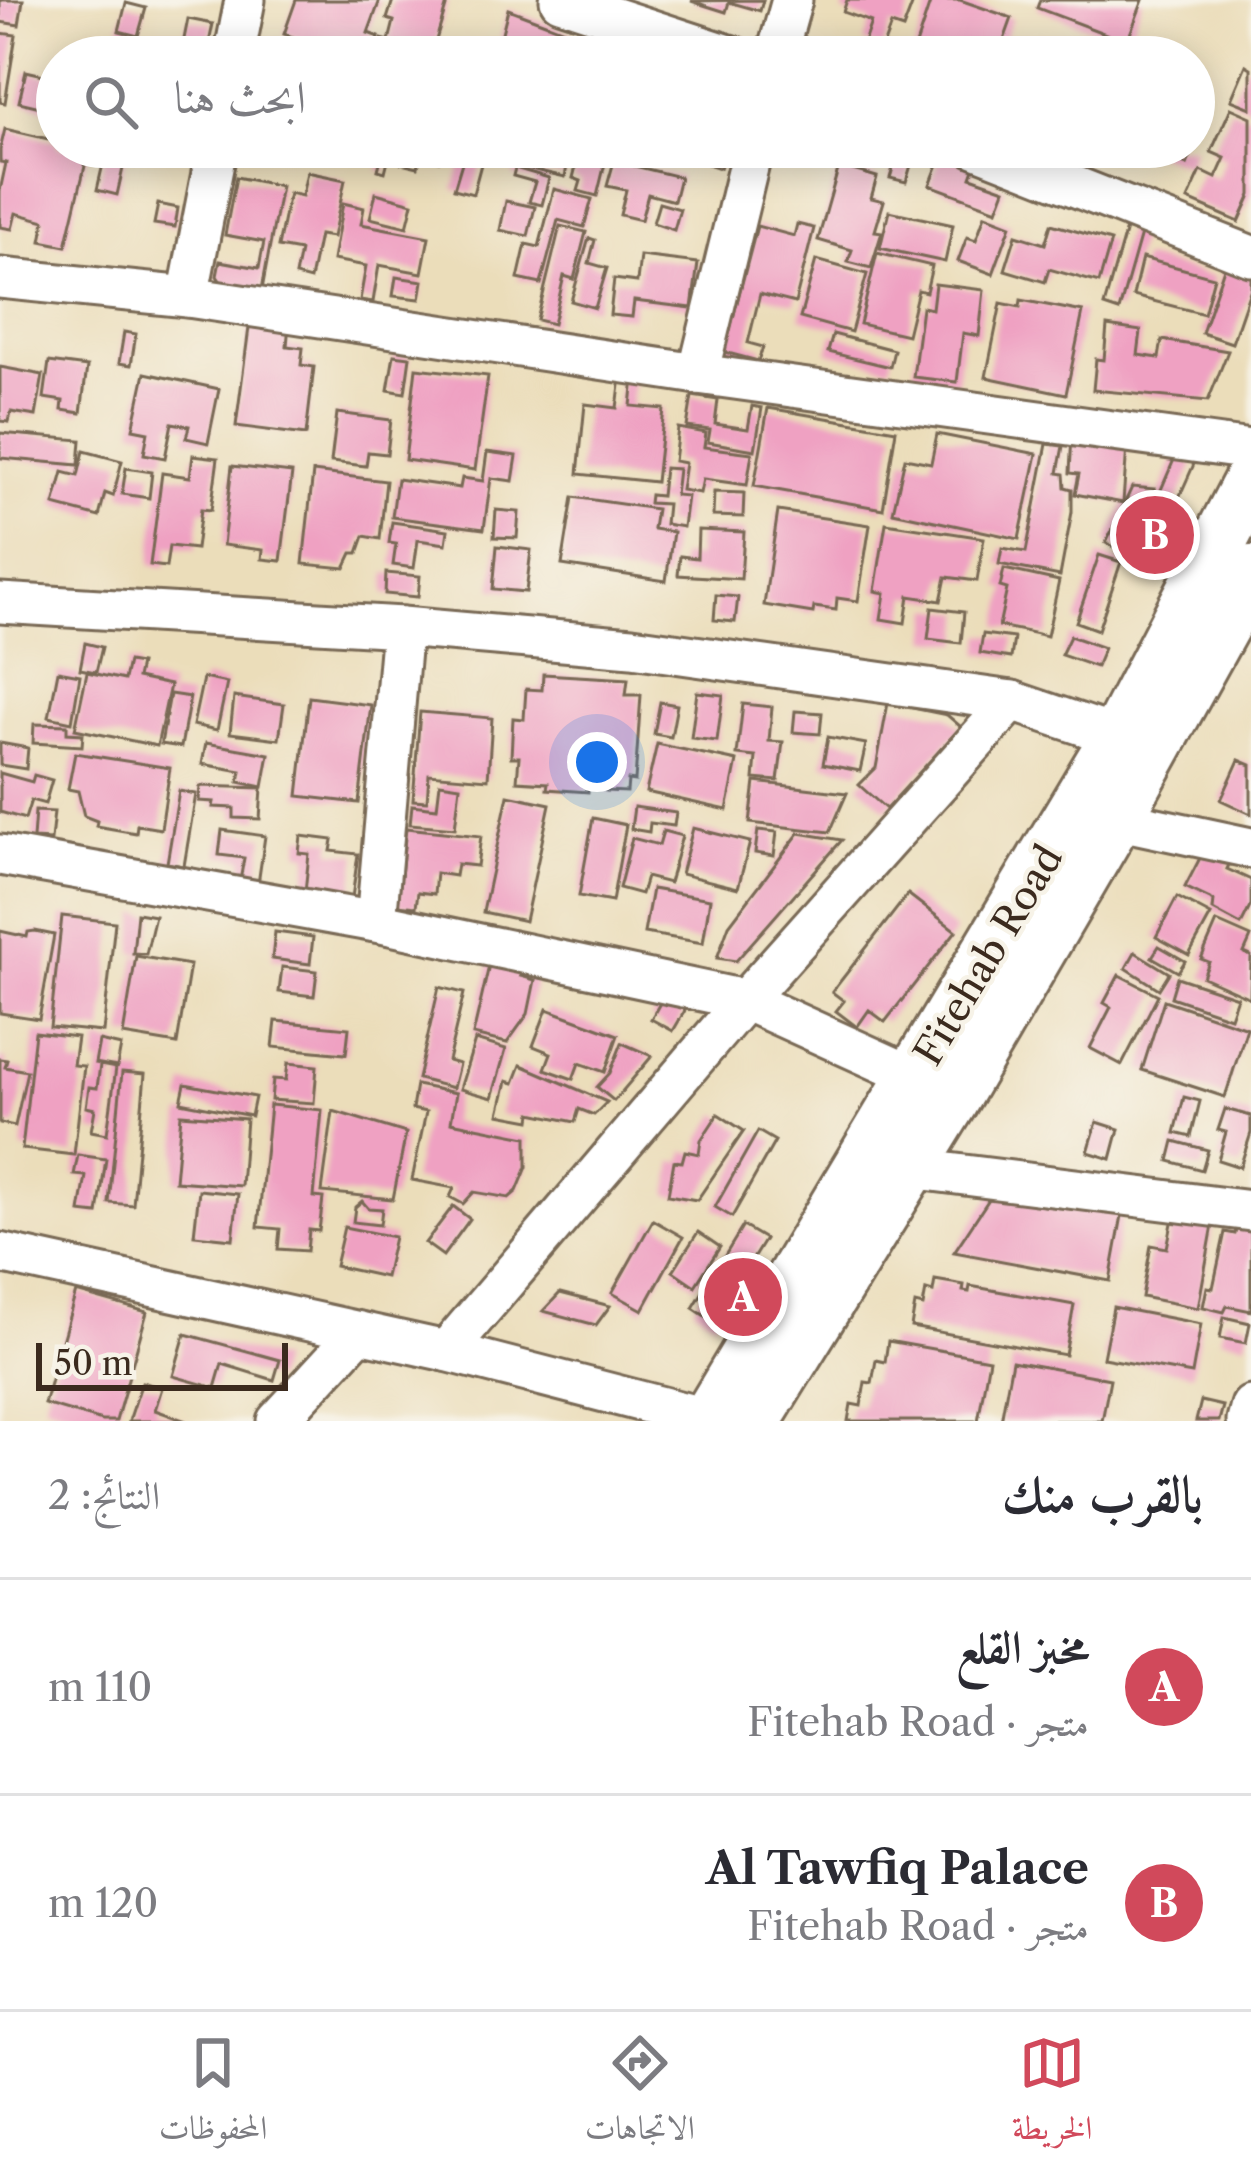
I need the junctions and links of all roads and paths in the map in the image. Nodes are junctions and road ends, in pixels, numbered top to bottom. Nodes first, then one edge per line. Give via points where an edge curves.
1 (245, 0) edge
2 (560, 0) edge
3 (792, 0) edge
4 (238, 36) edge
5 (671, 36) edge
6 (782, 36) edge
7 (213, 168) edge
8 (748, 168) edge
9 (1028, 168) edge
10 (1251, 256) edge
11 (0, 278) edge
12 (188, 297) junction
13 (698, 374) junction
14 (1251, 450) edge
15 (1251, 481) edge
16 (1251, 573) edge
17 (0, 604) edge
18 (402, 627) junction
19 (1012, 701) junction
20 (1118, 737) junction
21 (1115, 819) junction
22 (1251, 848) edge
23 (0, 855) edge
24 (376, 922) junction
25 (745, 1000) junction
26 (915, 1077) junction
27 (909, 1168) junction
28 (1251, 1211) edge
29 (0, 1253) edge
30 (359, 1332) junction
31 (446, 1351) junction
32 (1251, 1406) edge
33 (723, 1420) edge
34 (277, 1421) edge
35 (1246, 1421) edge

1 - 4 street
2 - 5 street
3 - 6 street
7 - 12 street
8 - 13 street
9 - 10 street
11 - 12 street
12 - 13 street
13 - 14 street
15 - 20 main road, Fitehab Road
16 - 21 main road, Fitehab Road
17 - 18 street
18 - 19 street via 632,647
18 - 24 street
19 - 20 street
19 - 25 street
20 - 26 main road, Fitehab Road
21 - 22 street
21 - 27 main road, Fitehab Road
23 - 24 street
24 - 25 street
25 - 26 street
25 - 31 street
26 - 33 main road, Fitehab Road
27 - 28 street
27 - 33 main road, Fitehab Road
29 - 30 street
30 - 31 street
30 - 34 street
31 - 33 street
32 - 35 street

